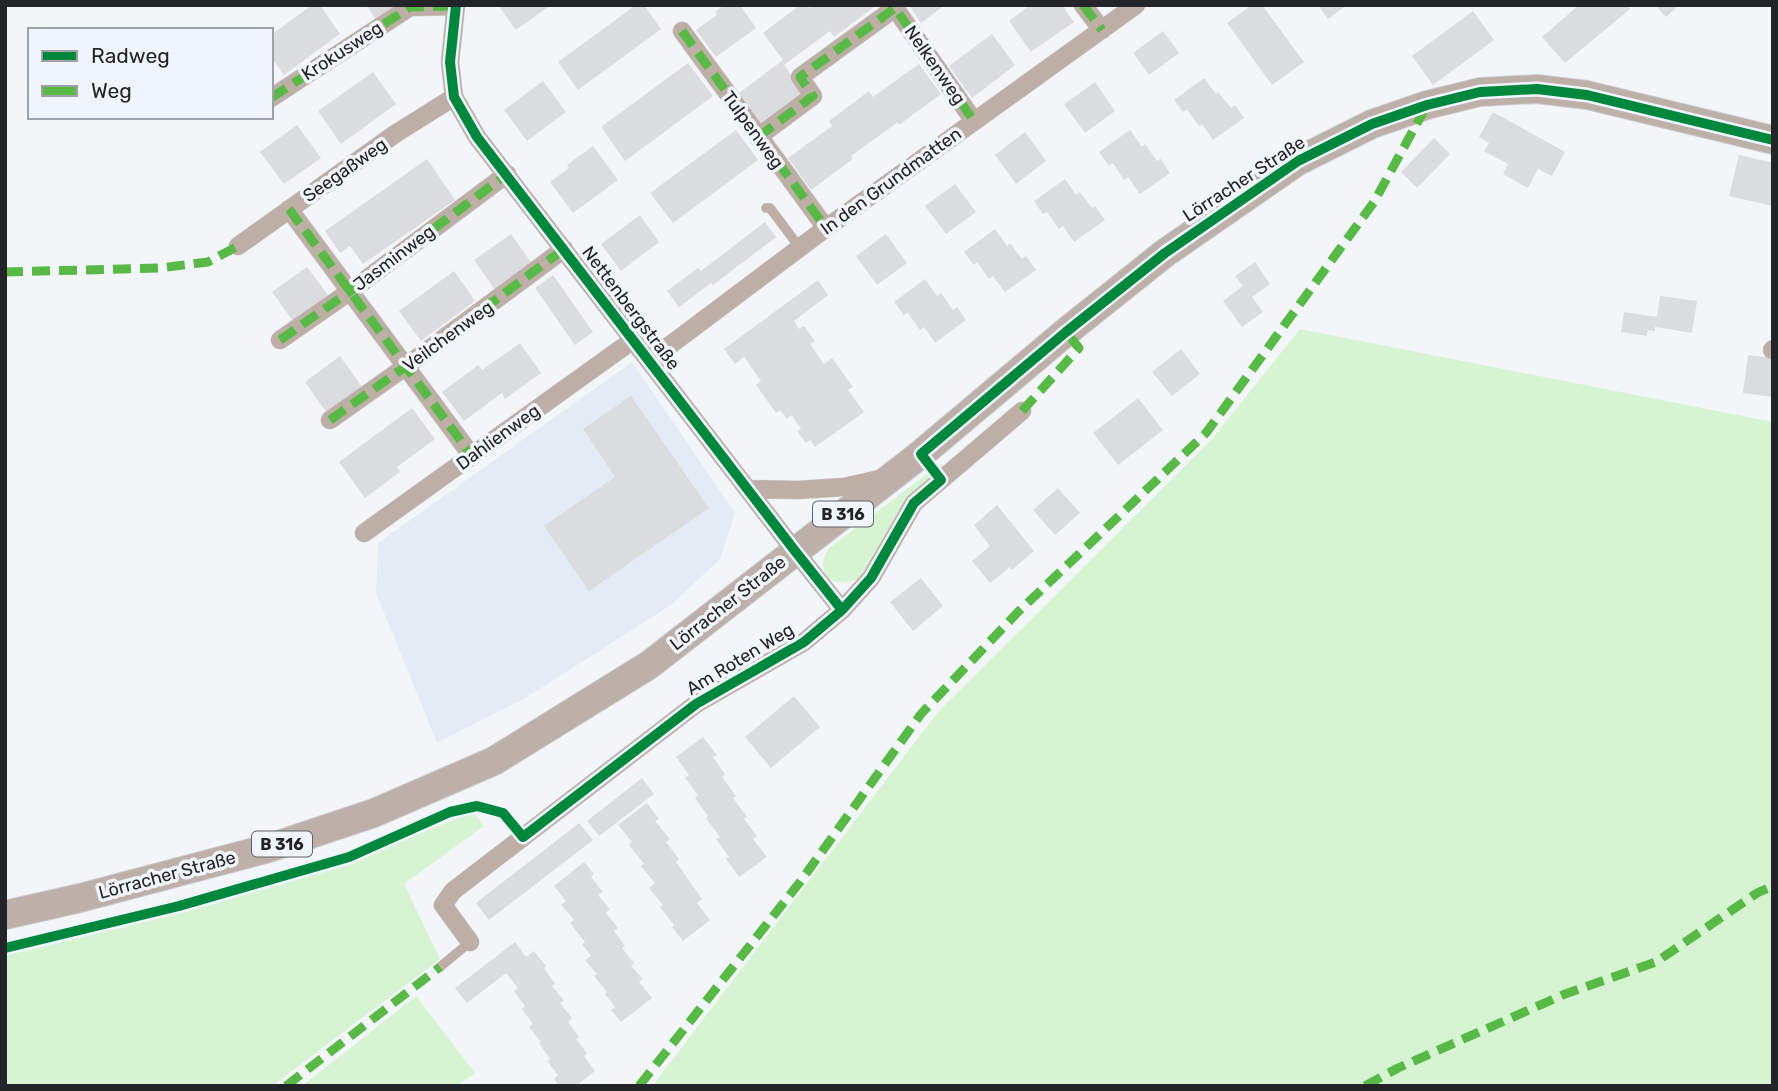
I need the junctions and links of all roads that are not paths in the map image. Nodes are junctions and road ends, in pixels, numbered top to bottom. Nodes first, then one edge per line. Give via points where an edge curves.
1 (1083, 5) edge
2 (1136, 5) edge
3 (456, 6) edge
4 (1102, 30) junction
5 (682, 31) dead end
6 (273, 97) edge
7 (454, 97) junction
8 (974, 121) junction
9 (758, 137) junction
10 (1773, 140) edge
11 (507, 174) junction
12 (766, 208) dead end
13 (289, 209) junction
14 (826, 228) junction
15 (238, 246) dead end
16 (800, 248) junction
17 (564, 249) junction
18 (349, 292) junction
19 (280, 340) dead end
20 (633, 340) junction
21 (649, 361) junction
22 (405, 367) junction
23 (1022, 411) dead end
24 (330, 420) dead end
25 (472, 456) junction
26 (891, 477) junction
27 (748, 489) junction
28 (364, 533) dead end
29 (795, 551) junction
30 (842, 610) junction
31 (5, 915) edge
32 (470, 942) joint
33 (440, 967) dead end

1 - 4 street
2 - 4 street, In den Grundmatten
3 - 6 street, Krokusweg via 410,7
3 - 7 street, Nettenbergstraße via 450,62
4 - 8 street, In den Grundmatten
5 - 9 street, Tulpenweg
7 - 11 street, Nettenbergstraße via 477,137
7 - 13 street, Seegaßweg
8 - 9 street, Nelkenweg via 895,8 800,77 813,96
8 - 14 street, In den Grundmatten
9 - 14 street, Tulpenweg
10 - 26 main road, Lörracher Straße / B 316 via 1587,95 1537,89 1480,92 1372,124 1298,161 1165,253
11 - 17 street, Nettenbergstraße
11 - 18 street, Jasminweg
12 - 16 lane
13 - 15 street, Seegaßweg
13 - 18 street
14 - 16 street, In den Grundmatten
16 - 21 street, In den Grundmatten
17 - 20 street, Nettenbergstraße
17 - 22 street, Veilchenweg
18 - 19 street, Jasminweg
18 - 22 street
20 - 21 street, Nettenbergstraße
20 - 25 street, Dahlienweg
21 - 27 street, Nettenbergstraße
22 - 24 street, Veilchenweg
22 - 25 street
23 - 30 street, Am Roten Weg via 914,503 871,578
25 - 28 street, Dahlienweg
26 - 27 street via 844,487
26 - 29 main road, Lörracher Straße / B 316
27 - 29 street, Nettenbergstraße
29 - 30 street, Nettenbergstraße
29 - 31 main road, Lörracher Straße / B 316 via 649,665 494,761 374,813 269,848
30 - 32 street, Am Roten Weg via 804,642 696,704 453,891 443,905
32 - 33 lane

